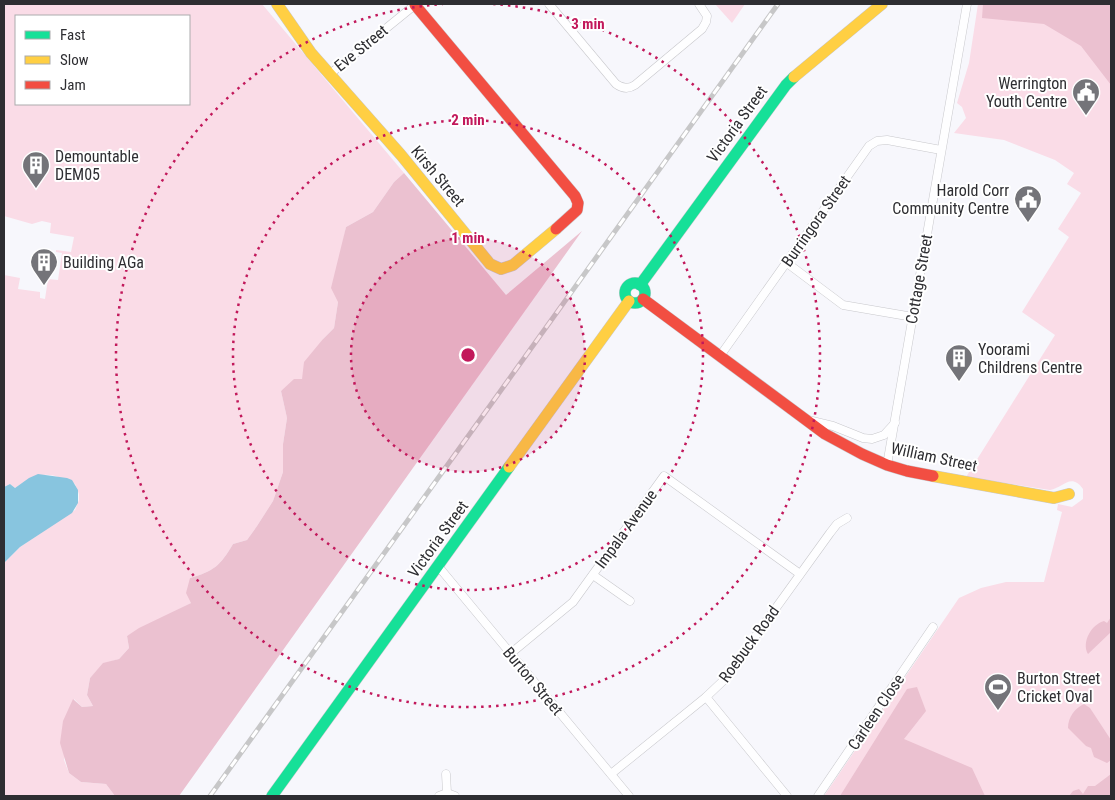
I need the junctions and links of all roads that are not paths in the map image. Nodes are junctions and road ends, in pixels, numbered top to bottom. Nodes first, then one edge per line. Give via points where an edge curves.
1 (277, 4) edge
2 (415, 4) edge
3 (549, 4) edge
4 (699, 4) edge
5 (882, 4) edge
6 (967, 4) edge
7 (330, 74) junction
8 (941, 150) junction
9 (787, 263) junction
10 (640, 285) junction
11 (643, 300) junction
12 (630, 301) junction
13 (913, 317) junction
14 (720, 356) junction
15 (802, 417) junction
16 (895, 423) junction
17 (887, 465) junction
18 (1069, 494) dead end
19 (847, 518) dead end
20 (438, 566) junction
21 (800, 574) junction
22 (593, 575) junction
23 (630, 601) dead end
24 (934, 627) dead end
25 (510, 654) junction
26 (706, 697) junction
27 (446, 774) dead end
28 (610, 774) junction
29 (447, 793) junction
30 (272, 796) edge
31 (438, 796) edge
32 (456, 796) edge
33 (629, 796) edge
34 (787, 796) edge
35 (818, 796) edge

1 - 7 street, Kirsh Street
2 - 7 street, Eve Street
2 - 7 street, Kirsh Street via 578,202 574,214 513,265 502,270 490,264
3 - 4 street via 616,84 628,88 702,29 707,16
5 - 10 street, Victoria Street via 786,85
6 - 8 street, Cottage Street
8 - 9 street, Burringora Street via 887,140 869,146
8 - 13 street, Cottage Street
9 - 13 street via 843,305
9 - 14 street, Burringora Street
10 - 11 street via 645,292
10 - 12 street via 627,288 626,296
11 - 12 street
11 - 14 street, William Street
12 - 20 street, Victoria Street
13 - 16 street, Cottage Street
14 - 15 street, William Street
15 - 16 street, William Street via 872,439 884,435
15 - 17 street, William Street via 825,434
16 - 17 street, Cottage Street
17 - 18 street, William Street via 1054,498
19 - 21 street, Roebuck Road via 834,529
20 - 25 street, Burton Street
20 - 30 street, Victoria Street
21 - 22 street, Impala Avenue via 664,476
21 - 26 street, Roebuck Road via 729,674
22 - 23 street
22 - 25 street, Impala Avenue via 567,609
24 - 35 street, Carleen Close
25 - 28 street, Burton Street
26 - 28 street, Roebuck Road
26 - 34 street
27 - 29 street
28 - 33 street, Burton Street
29 - 31 street
29 - 32 street

